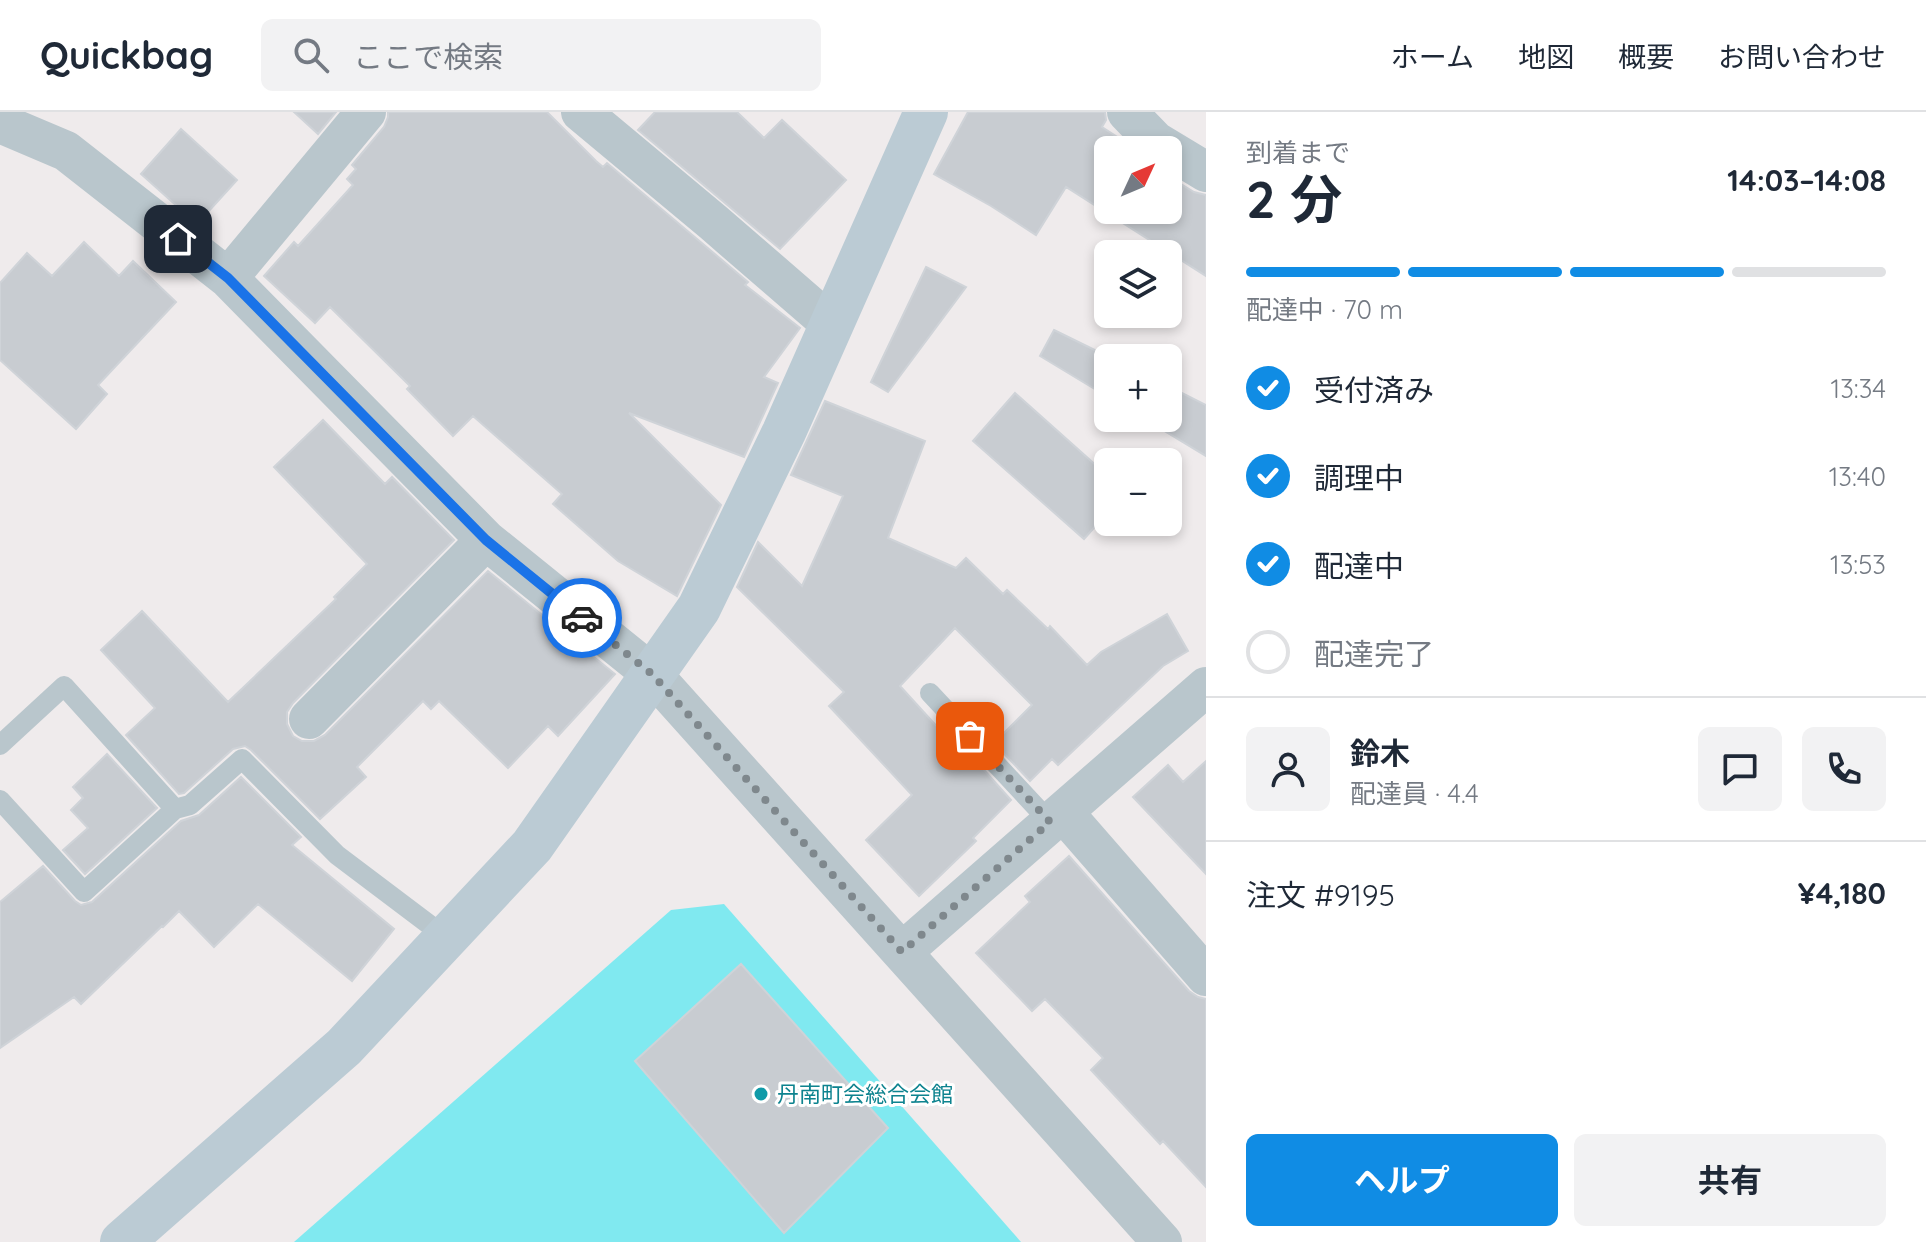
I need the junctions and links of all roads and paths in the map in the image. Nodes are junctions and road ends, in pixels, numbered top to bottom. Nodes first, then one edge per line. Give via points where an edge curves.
1 (366, 112) edge
2 (581, 112) edge
3 (926, 112) edge
4 (1127, 112) edge
5 (0, 123) edge
6 (1206, 172) edge
7 (228, 278) junction
8 (832, 325) junction
9 (486, 540) junction
10 (652, 674) junction
11 (1206, 687) edge
12 (930, 693) dead end
13 (309, 719) dead end
14 (0, 745) edge
15 (0, 800) edge
16 (175, 809) junction
17 (1056, 817) junction
18 (447, 938) junction
19 (902, 952) junction
20 (1206, 976) edge
21 (122, 1242) edge
22 (1162, 1242) edge

1 - 7 street
2 - 8 street
3 - 8 street
4 - 6 street via 1155,141
5 - 7 street via 66,151
7 - 9 street
8 - 10 street via 699,608
9 - 10 street
9 - 13 street
10 - 18 street via 532,846
10 - 19 street
11 - 17 street
12 - 17 lane
14 - 16 lane via 64,686
15 - 16 lane via 84,892
16 - 18 lane via 190,805 242,759 337,855
17 - 19 street
17 - 20 street
18 - 21 street via 344,1047
19 - 22 street

